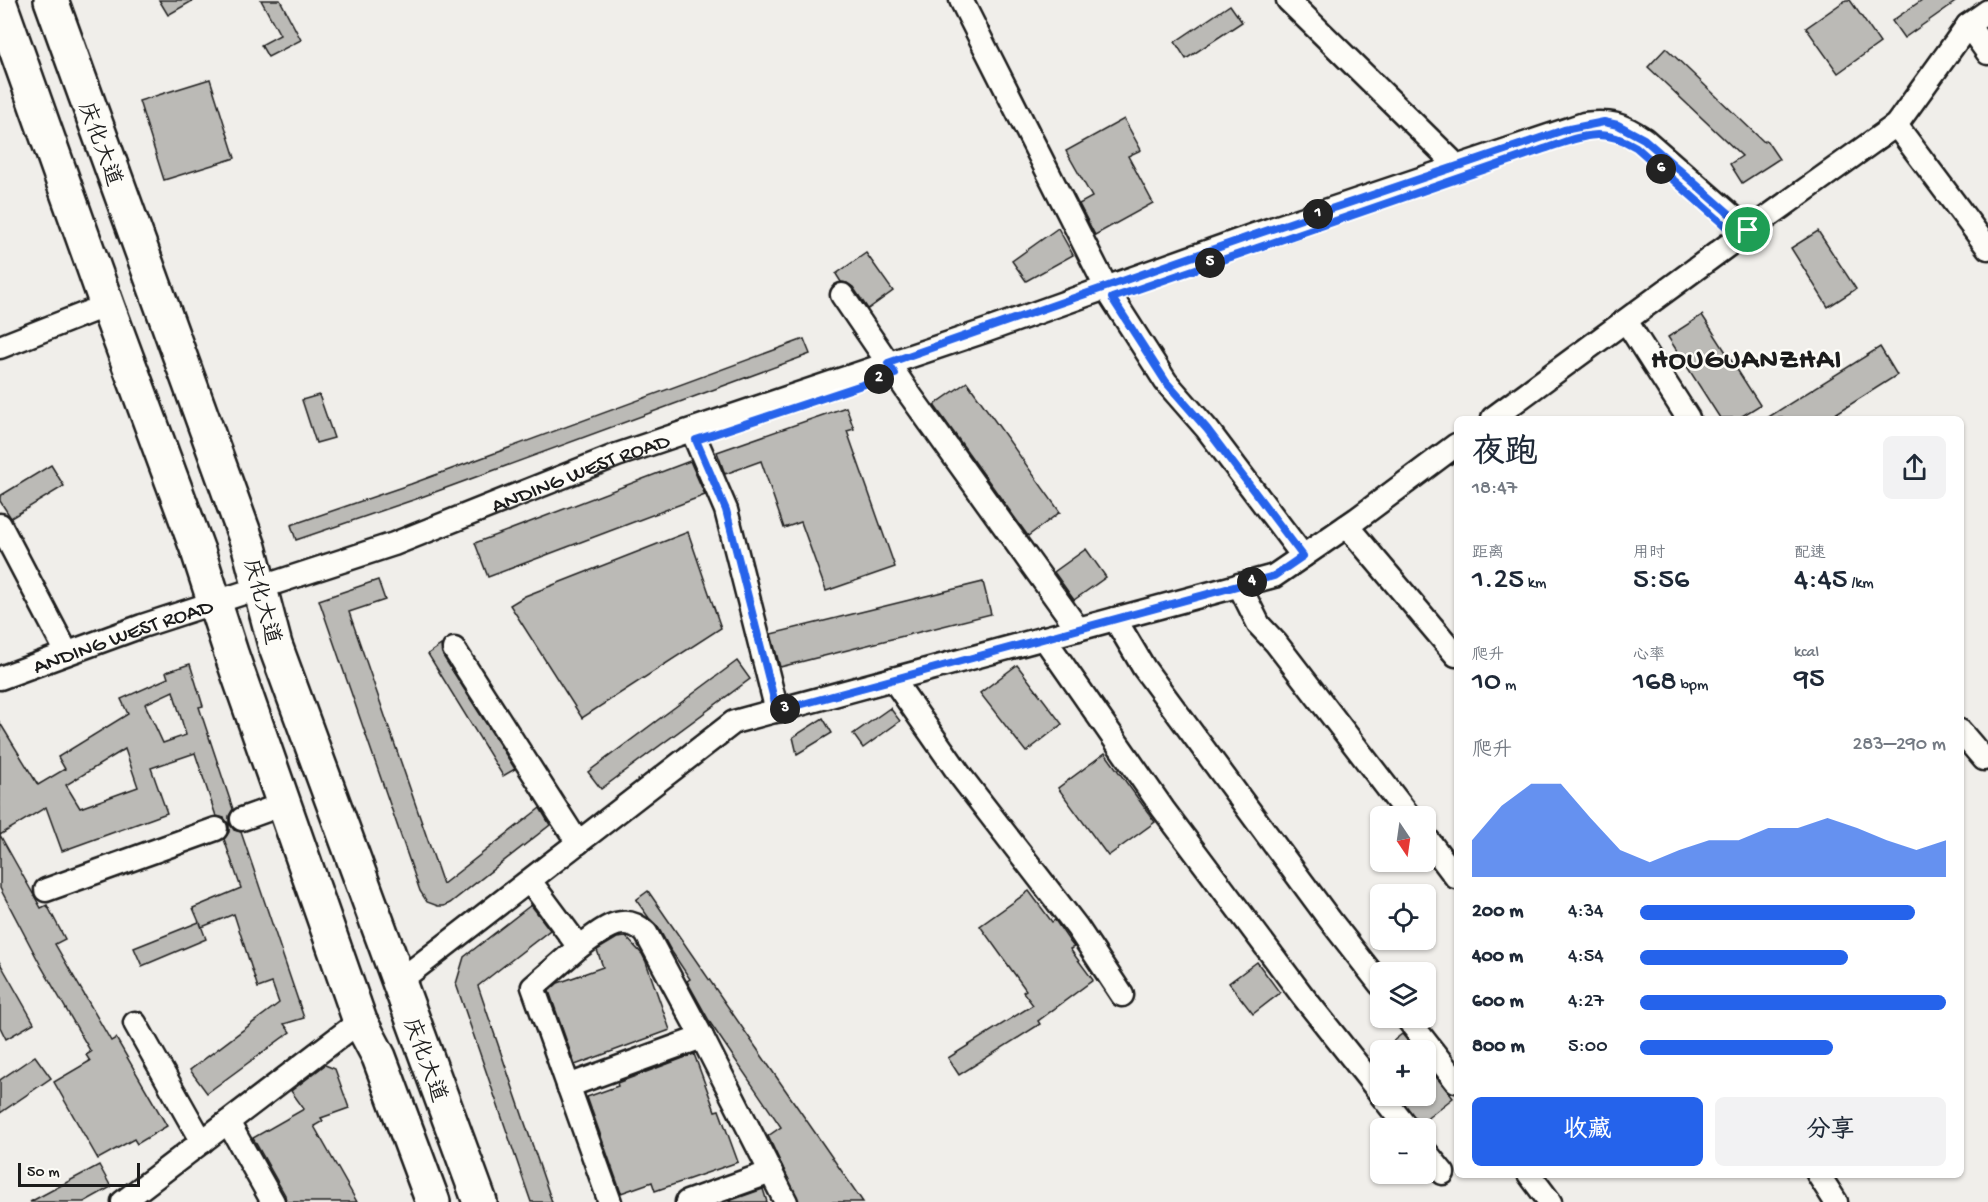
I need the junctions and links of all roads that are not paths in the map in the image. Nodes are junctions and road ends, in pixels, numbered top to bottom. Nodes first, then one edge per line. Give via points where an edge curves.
1 (962, 0) edge
2 (1288, 0) edge
3 (53, 1) edge
4 (1988, 11) edge
5 (3, 21) edge
6 (1968, 25) junction
7 (1988, 53) edge
8 (1896, 125) junction
9 (1457, 166) junction
10 (1743, 234) junction
11 (1988, 248) edge
12 (1109, 293) junction
13 (842, 295) dead end
14 (107, 305) junction
15 (1626, 321) junction
16 (0, 347) edge
17 (892, 368) junction
18 (1496, 416) edge
19 (1687, 416) edge
20 (696, 440) junction
21 (1454, 447) edge
22 (0, 525) edge
23 (1347, 526) junction
24 (1303, 556) junction
25 (1239, 585) junction
26 (261, 594) junction
27 (217, 608) junction
28 (1115, 619) junction
29 (1078, 629) junction
30 (1044, 639) junction
31 (454, 648) dead end
32 (67, 653) junction
33 (1454, 653) edge
34 (0, 678) edge
35 (893, 679) junction
36 (0, 691) edge
37 (777, 711) junction
38 (1964, 736) edge
39 (1984, 759) dead end
40 (284, 804) junction
41 (1401, 806) edge
42 (242, 819) dead end
43 (216, 829) dead end
44 (578, 843) junction
45 (1436, 851) edge
46 (1454, 874) edge
47 (530, 881) junction
48 (46, 890) dead end
49 (579, 947) junction
50 (1370, 971) edge
51 (398, 982) junction
52 (1122, 995) dead end
53 (360, 1021) junction
54 (135, 1023) dead end
55 (1415, 1028) edge
56 (702, 1037) junction
57 (1454, 1078) edge
58 (1370, 1080) edge
59 (568, 1086) junction
60 (1390, 1106) edge
61 (1399, 1118) edge
62 (228, 1122) junction
63 (202, 1142) junction
64 (1436, 1164) edge
65 (771, 1172) junction
66 (1443, 1173) dead end
67 (1532, 1178) edge
68 (1821, 1178) edge
69 (138, 1198) edge
70 (273, 1202) edge
71 (432, 1202) edge
72 (480, 1202) edge
73 (610, 1202) edge
74 (687, 1202) edge
75 (786, 1202) edge
76 (1550, 1202) edge
77 (1836, 1202) edge

1 - 12 street
2 - 9 street
3 - 26 highway, 庆化大道 via 249,547
4 - 6 street
5 - 14 highway, 庆化大道
6 - 7 street
6 - 8 street
8 - 10 street
8 - 11 street
9 - 10 street, ANDING WEST ROAD via 1574,127 1611,123 1644,139
9 - 12 street, ANDING WEST ROAD
10 - 12 street, ANDING WEST ROAD via 1636,147 1607,134 1593,135
10 - 15 street
12 - 17 street, ANDING WEST ROAD
12 - 24 street via 1166,382 1207,429
13 - 17 street
14 - 16 street
14 - 27 highway, 庆化大道
15 - 18 street
15 - 19 street
17 - 20 street, ANDING WEST ROAD
17 - 26 street, ANDING WEST ROAD via 617,455
17 - 29 street
20 - 26 street, ANDING WEST ROAD via 398,555
20 - 37 street via 726,510
21 - 23 street
22 - 32 street
23 - 24 street
23 - 33 street
24 - 25 street via 1274,576
25 - 28 street
25 - 41 street via 1259,625
26 - 27 street, ANDING WEST ROAD
26 - 51 highway, 庆化大道 via 275,645
27 - 32 street, ANDING WEST ROAD
27 - 36 street, ANDING WEST ROAD
27 - 40 highway, 庆化大道
28 - 29 street
28 - 50 street via 1144,668
29 - 30 street
30 - 35 street
30 - 58 street via 1163,808
31 - 44 street
32 - 34 street, ANDING WEST ROAD
35 - 37 street
35 - 52 street via 962,778 1077,927
37 - 44 street via 734,722
38 - 39 street
40 - 42 street
40 - 53 highway, 庆化大道
43 - 48 street
44 - 47 street
45 - 46 street
47 - 49 street
47 - 51 street
49 - 56 street via 615,923 640,927
49 - 59 street via 533,987
51 - 72 highway, 庆化大道
53 - 62 street
53 - 71 highway, 庆化大道 via 379,1057
54 - 63 street
55 - 57 street
56 - 59 street
56 - 65 street
59 - 73 street
60 - 61 street
62 - 63 street
62 - 70 street
63 - 69 street
64 - 66 street
65 - 74 street
65 - 75 street
67 - 76 street
68 - 77 street

